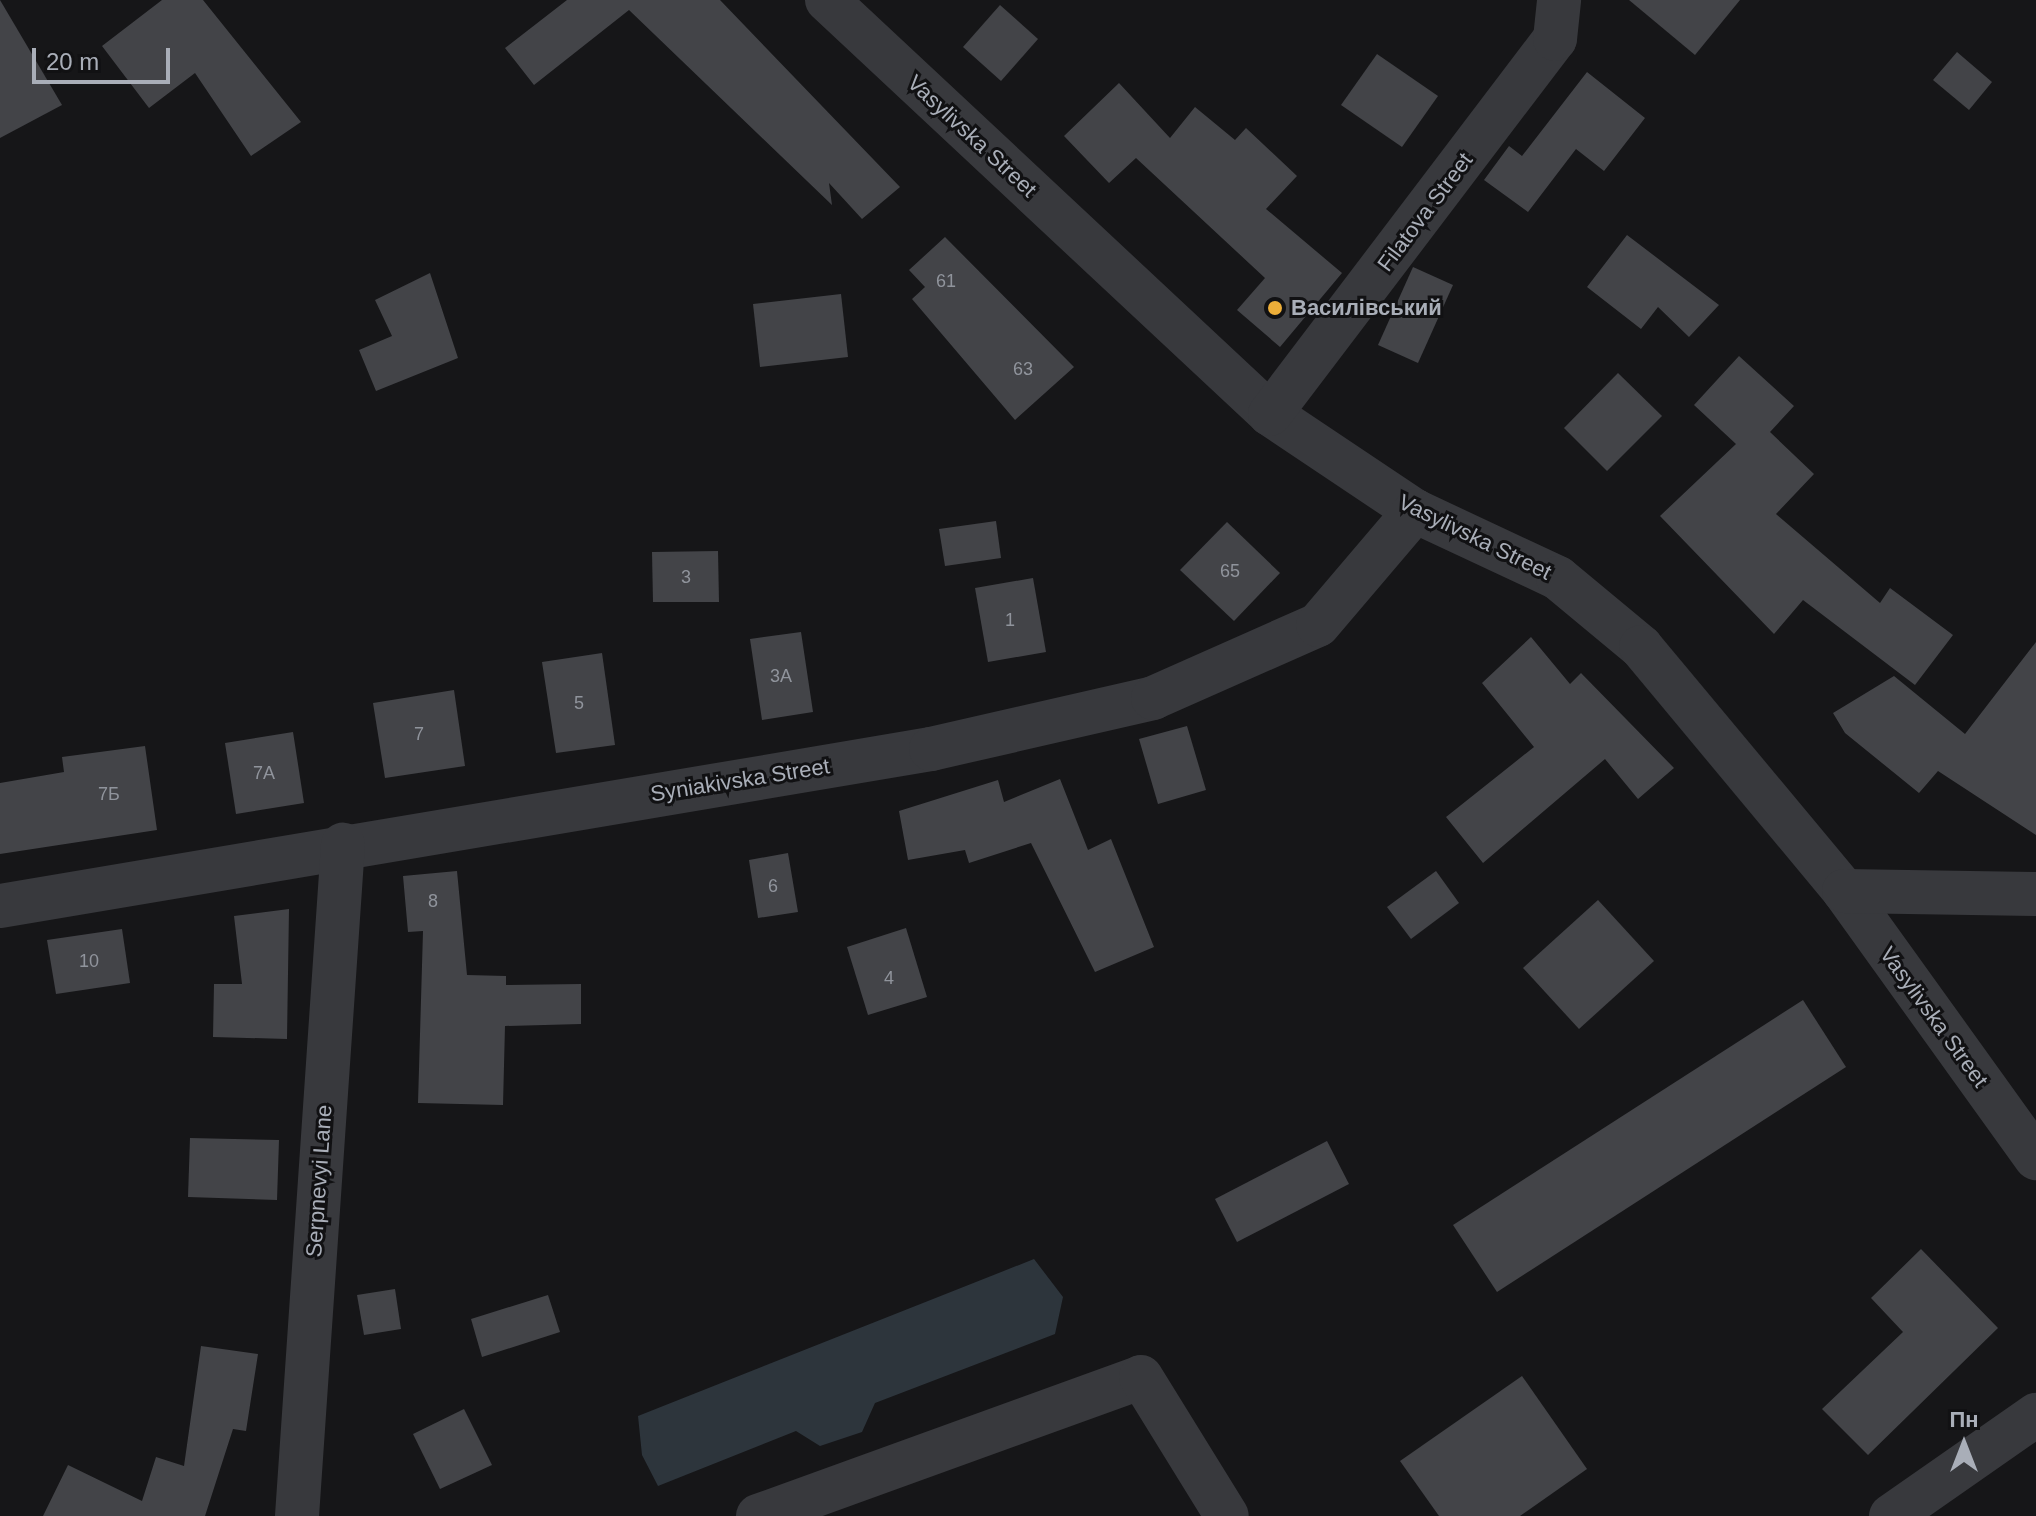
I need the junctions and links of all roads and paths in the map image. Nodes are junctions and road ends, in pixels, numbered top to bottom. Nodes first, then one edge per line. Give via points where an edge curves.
1 (827, 0) edge
2 (1559, 0) edge
3 (1270, 414) junction
4 (1415, 511) junction
5 (343, 845) junction
6 (1844, 891) junction
7 (2036, 894) edge
8 (0, 906) edge
9 (2036, 1158) edge
10 (2036, 1415) edge
11 (297, 1516) edge
12 (758, 1516) edge
13 (1227, 1516) edge
14 (1891, 1516) edge

1 - 3 street, Vasylivska Street
2 - 3 street, Filatova Street via 1555,39
3 - 4 street, Vasylivska Street
4 - 5 street, Syniakivska Street via 1318,625 1153,698 931,749
4 - 6 street, Vasylivska Street via 1558,578 1641,647
5 - 8 street, Syniakivska Street
5 - 11 street, Serpnevyi Lane
6 - 7 street
6 - 9 street, Vasylivska Street
10 - 14 street
12 - 13 street via 1141,1377

